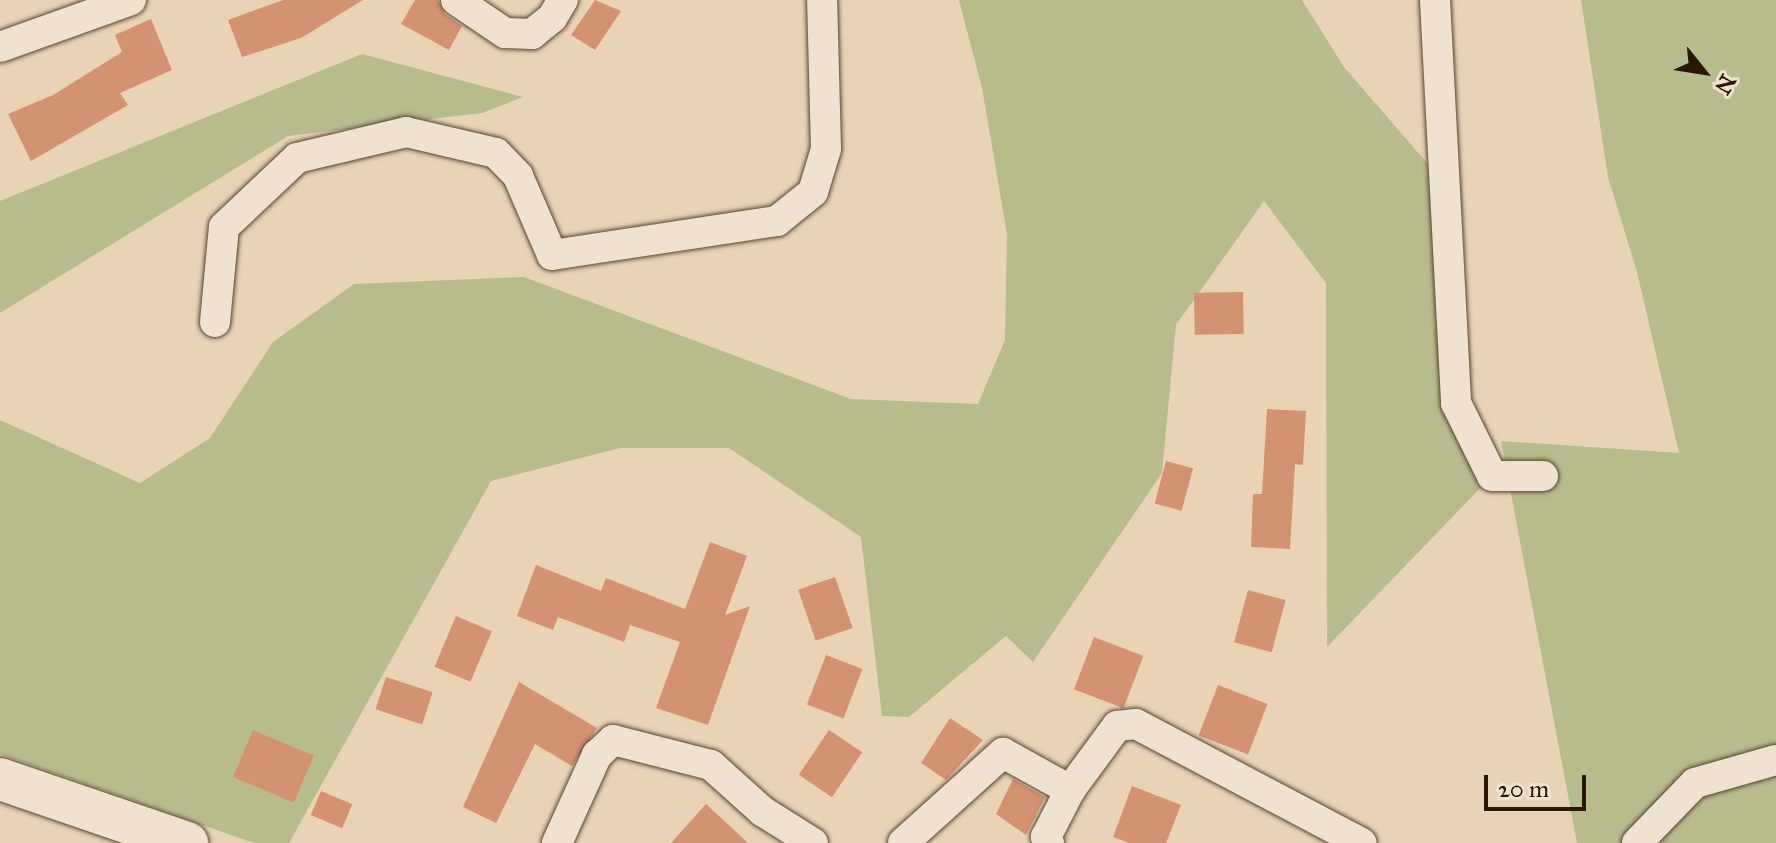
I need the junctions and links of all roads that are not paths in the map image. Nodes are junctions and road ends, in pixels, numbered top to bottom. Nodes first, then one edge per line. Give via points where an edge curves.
1 (131, 0) edge
2 (456, 0) edge
3 (563, 0) edge
4 (822, 0) edge
5 (1435, 0) edge
6 (0, 47) edge
7 (215, 322) dead end
8 (1543, 476) dead end
9 (1776, 760) edge
10 (0, 779) edge
11 (1070, 790) junction
12 (187, 843) edge
13 (557, 843) edge
14 (813, 843) edge
15 (903, 843) edge
16 (1049, 843) edge
17 (1362, 843) edge
18 (1637, 843) edge

1 - 6 street
2 - 3 street via 505,33 532,34
4 - 7 street via 826,149 813,192 777,221 552,255 518,176 496,153 406,132 297,158 224,227
5 - 8 street via 1456,403 1492,476
9 - 18 street via 1695,783
10 - 12 main road
11 - 15 street via 1003,753
11 - 16 street via 1046,837
11 - 17 street via 1117,726 1136,724
13 - 14 street via 597,755 613,740 711,765 762,811

